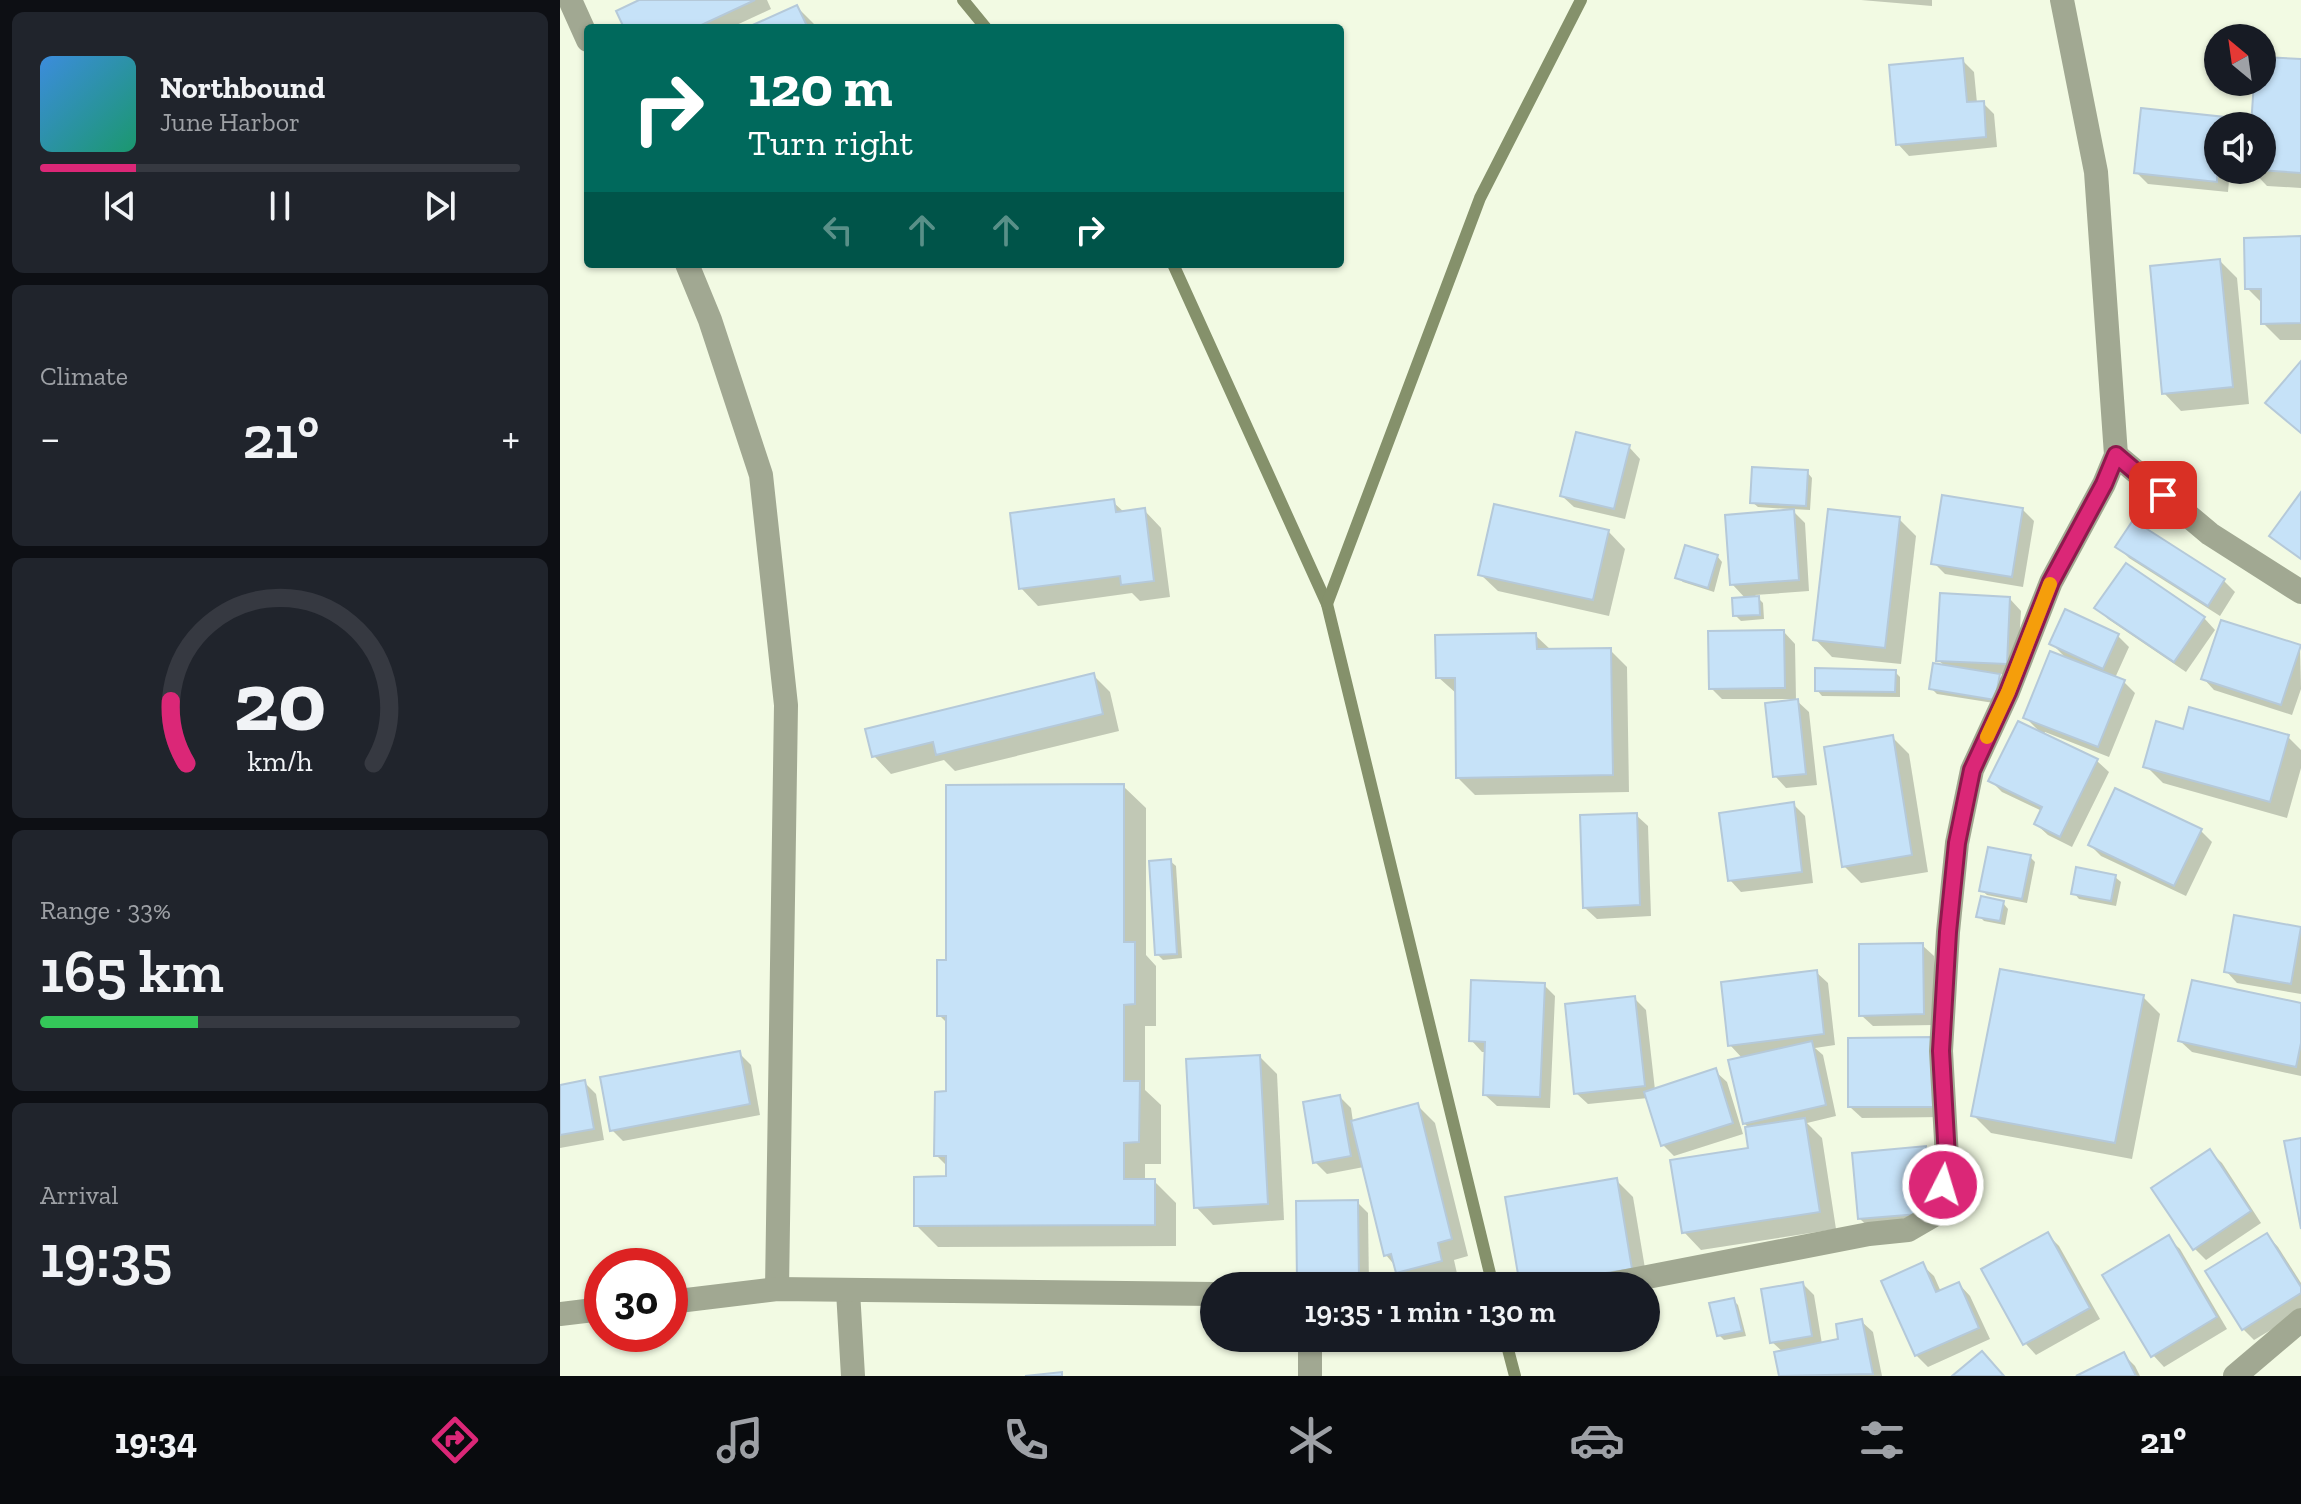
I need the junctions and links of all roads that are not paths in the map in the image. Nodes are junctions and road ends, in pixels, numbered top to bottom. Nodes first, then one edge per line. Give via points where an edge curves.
1 (570, 0) edge
2 (2062, 0) edge
3 (584, 31) edge
4 (689, 268) edge
5 (2116, 455) junction
6 (2301, 592) edge
7 (1660, 1275) edge
8 (777, 1289) junction
9 (848, 1291) junction
10 (1200, 1294) edge
11 (688, 1300) edge
12 (584, 1311) edge
13 (560, 1314) edge
14 (2301, 1320) edge
15 (1310, 1352) edge
16 (853, 1376) edge
17 (1310, 1376) edge
18 (2235, 1376) edge

1 - 3 street
2 - 5 street via 2096,172
4 - 8 street via 761,475 786,705
5 - 6 street via 2210,534
5 - 7 street via 2051,582 1972,770 1957,843 1948,932 1941,1051 1947,1158 1939,1212 1908,1230
8 - 9 street
8 - 11 street
9 - 10 street
9 - 16 street
12 - 13 street
14 - 18 street
15 - 17 street

